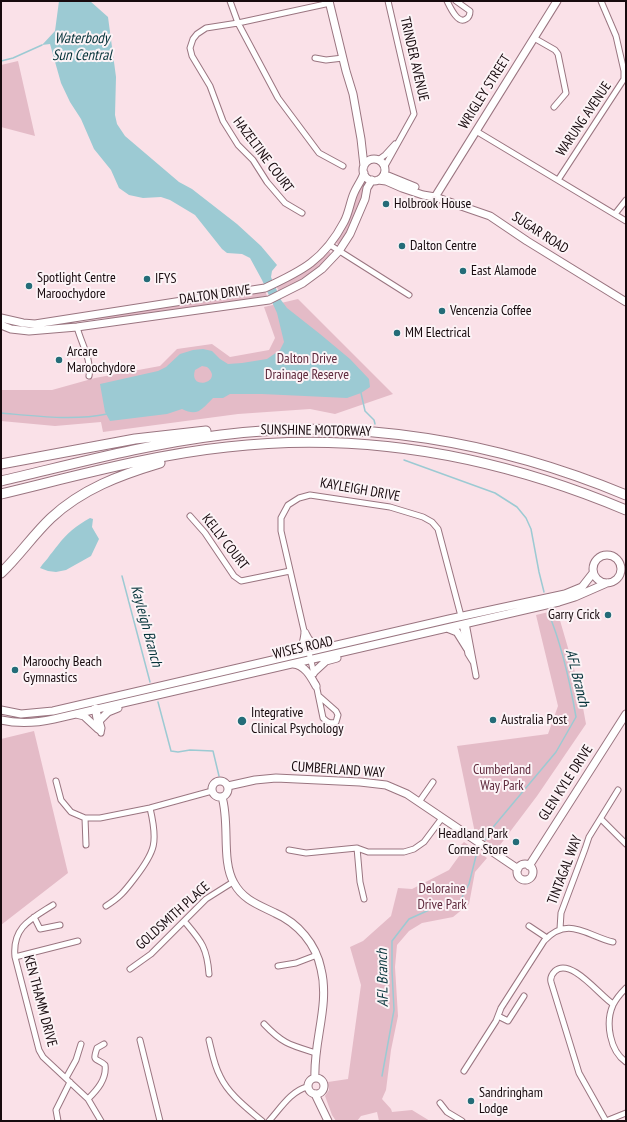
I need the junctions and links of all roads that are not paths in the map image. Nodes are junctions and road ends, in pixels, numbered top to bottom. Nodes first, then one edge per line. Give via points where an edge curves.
1 (230, 1) edge
2 (388, 1) edge
3 (446, 1) edge
4 (456, 1) edge
5 (557, 1) edge
6 (601, 1) edge
7 (329, 2) edge
8 (238, 23) junction
9 (534, 38) junction
10 (315, 58) dead end
11 (343, 58) junction
12 (624, 85) edge
13 (554, 107) dead end
14 (476, 131) junction
15 (361, 139) junction
16 (397, 142) junction
17 (375, 159) junction
18 (343, 166) dead end
19 (385, 169) junction
20 (364, 170) junction
21 (375, 180) junction
22 (558, 180) junction
23 (435, 197) junction
24 (626, 200) edge
25 (302, 213) dead end
26 (615, 214) junction
27 (626, 221) edge
28 (330, 245) junction
29 (339, 251) junction
30 (410, 295) dead end
31 (626, 302) edge
32 (87, 315) junction
33 (1, 318) edge
34 (117, 322) junction
35 (23, 323) junction
36 (1, 325) edge
37 (77, 327) junction
38 (41, 330) junction
39 (89, 376) dead end
40 (249, 432) junction
41 (181, 453) junction
42 (1, 464) edge
43 (1, 481) edge
44 (1, 494) edge
45 (626, 495) edge
46 (626, 510) edge
47 (190, 516) dead end
48 (623, 564) edge
49 (290, 571) junction
50 (1, 573) edge
51 (593, 573) junction
52 (622, 579) edge
53 (608, 583) junction
54 (461, 616) junction
55 (464, 624) junction
56 (447, 628) junction
57 (305, 632) junction
58 (323, 648) junction
59 (360, 648) junction
60 (467, 648) junction
61 (310, 655) junction
62 (290, 660) junction
63 (473, 662) junction
64 (313, 673) junction
65 (476, 676) dead end
66 (316, 686) junction
67 (319, 696) junction
68 (145, 698) junction
69 (95, 707) junction
70 (1, 710) edge
71 (75, 714) junction
72 (626, 714) edge
73 (2, 720) edge
74 (100, 720) junction
75 (98, 729) junction
76 (56, 781) dead end
77 (433, 782) dead end
78 (228, 786) junction
79 (618, 790) dead end
80 (212, 791) junction
81 (222, 797) junction
82 (419, 802) junction
83 (150, 808) junction
84 (85, 818) junction
85 (442, 818) junction
86 (601, 819) junction
87 (626, 844) edge
88 (86, 845) dead end
89 (357, 848) junction
90 (289, 850) dead end
91 (529, 866) junction
92 (518, 869) junction
93 (233, 882) junction
94 (364, 899) dead end
95 (53, 905) dead end
96 (106, 906) dead end
97 (34, 917) junction
98 (185, 922) junction
99 (60, 925) dead end
100 (530, 926) dead end
101 (560, 929) junction
102 (547, 938) junction
103 (78, 942) dead end
104 (613, 942) dead end
105 (317, 955) junction
106 (15, 957) junction
107 (278, 966) dead end
108 (130, 969) dead end
109 (209, 974) dead end
110 (626, 988) edge
111 (524, 996) dead end
112 (613, 1004) junction
113 (498, 1016) junction
114 (264, 1024) dead end
115 (140, 1040) dead end
116 (209, 1040) dead end
117 (81, 1044) dead end
118 (104, 1044) dead end
119 (316, 1053) junction
120 (626, 1062) edge
121 (464, 1071) dead end
122 (315, 1078) junction
123 (68, 1080) junction
124 (307, 1087) junction
125 (316, 1094) junction
126 (88, 1099) junction
127 (440, 1103) dead end
128 (626, 1112) edge
129 (58, 1121) edge
130 (101, 1121) edge
131 (160, 1121) edge
132 (262, 1121) edge
133 (269, 1121) edge
134 (328, 1121) edge
135 (462, 1121) edge
136 (606, 1121) edge

1 - 8 street
2 - 16 street, TRINDER AVENUE via 414,110
3 - 4 street via 459,20 463,21 470,16 470,11
5 - 9 main road, WRIGLEY STREET
6 - 12 street, WARUNG AVENUE via 618,43
7 - 8 street, HAZELTINE COURT
7 - 11 main road
8 - 18 street via 278,98 320,153
8 - 25 street, HAZELTINE COURT via 201,31 193,39 190,48 192,56 210,86 223,121 238,145 253,160 285,203
9 - 13 street via 556,50 558,54 566,93
9 - 14 main road, WRIGLEY STREET
10 - 11 street
11 - 15 main road via 349,96
12 - 22 street, WARUNG AVENUE
14 - 22 street
14 - 23 main road, WRIGLEY STREET
15 - 17 main road
15 - 20 main road
16 - 17 street, TRINDER AVENUE via 385,155
16 - 19 street, TRINDER AVENUE
17 - 19 main road via 383,163
17 - 20 main road via 366,163
19 - 21 main road via 383,176
19 - 23 main road via 390,178
20 - 21 main road via 366,177
20 - 28 main road, DALTON DRIVE via 345,221
21 - 23 main road via 386,181
21 - 29 main road, DALTON DRIVE via 367,188 350,234
22 - 26 street
23 - 31 main road, SUGAR ROAD via 496,219
24 - 26 street
26 - 27 street
28 - 29 street
28 - 32 main road, DALTON DRIVE via 314,262 265,288
29 - 30 street
29 - 34 main road, DALTON DRIVE via 322,269 303,283 270,300
32 - 34 main road via 84,320 87,323 107,320
32 - 35 main road, DALTON DRIVE via 41,323
33 - 35 main road, DALTON DRIVE
34 - 37 main road, DALTON DRIVE
35 - 38 main road via 26,327 46,326
36 - 38 main road, DALTON DRIVE via 11,329
37 - 38 main road, DALTON DRIVE
37 - 39 street via 85,349
40 - 42 highway via 238,429 135,439
40 - 43 highway, SUNSHINE MOTORWAY via 156,445
40 - 45 highway, SUNSHINE MOTORWAY via 355,431 452,442 544,465
41 - 44 highway, SUNSHINE MOTORWAY
41 - 46 highway, SUNSHINE MOTORWAY via 228,446 304,442 409,448 519,471 588,494
41 - 50 highway via 170,460 113,478 80,495 52,517
47 - 49 street, KELLY COURT via 205,533 234,576 241,581
48 - 51 main road via 612,556 598,557 593,565
48 - 52 main road
49 - 54 street, KAYLEIGH DRIVE via 281,531 281,518 288,506 298,498 310,494 390,507 423,517 438,529
49 - 57 street, KAYLEIGH DRIVE
51 - 53 main road via 599,581
51 - 54 main road, WISES ROAD via 582,587 572,592
52 - 53 main road
53 - 55 main road, WISES ROAD via 567,600
54 - 55 main road, KAYLEIGH DRIVE
54 - 58 main road, WISES ROAD
55 - 56 main road, WISES ROAD
55 - 60 street
55 - 63 street via 473,653
56 - 59 main road, WISES ROAD
56 - 60 main road via 457,632
57 - 58 main road via 311,643
57 - 61 street, KAYLEIGH DRIVE
57 - 62 main road via 302,648
58 - 61 main road, WISES ROAD
59 - 61 main road, WISES ROAD
59 - 64 main road via 326,661
60 - 63 street
61 - 62 main road, WISES ROAD
61 - 64 street, KAYLEIGH DRIVE
62 - 66 main road via 307,672
62 - 68 main road, WISES ROAD
62 - 69 main road, WISES ROAD
63 - 65 street
64 - 66 street, KAYLEIGH DRIVE
66 - 67 street, KAYLEIGH DRIVE
67 - 67 street, KAYLEIGH DRIVE via 336,711 336,722 327,722 323,718
68 - 69 main road, WISES ROAD
68 - 74 main road via 113,709
69 - 70 main road, WISES ROAD via 21,714
69 - 71 main road, WISES ROAD
69 - 74 street
69 - 75 street
71 - 73 main road, WISES ROAD via 31,723
71 - 75 main road via 84,716
72 - 91 main road, GLEN KYLE DRIVE
74 - 75 street via 101,733
76 - 84 street via 61,800 71,812
77 - 82 street
78 - 80 main road via 224,782 217,782
78 - 81 main road via 228,792
78 - 82 main road, CUMBERLAND WAY via 267,778 377,783 400,790
79 - 86 street, TINTAGAL WAY
80 - 81 main road
80 - 83 street
81 - 93 main road via 226,818 228,865
82 - 85 main road, CUMBERLAND WAY
83 - 84 street via 100,818
83 - 96 street via 155,840 149,859 118,899
84 - 88 street
85 - 89 street via 424,842 414,849 399,853 368,852
85 - 92 main road, CUMBERLAND WAY
86 - 87 street
86 - 101 street, TINTAGAL WAY via 589,837 560,913
89 - 90 street via 306,853
89 - 94 street
91 - 92 main road via 523,865
91 - 92 main road via 532,875 526,880 517,875
93 - 98 street, GOLDSMITH PLACE via 206,899
93 - 105 main road via 238,891 256,905 297,926
95 - 97 street, KEN THAMM DRIVE
97 - 99 street via 40,929
97 - 106 street, KEN THAMM DRIVE via 17,933
98 - 108 street, GOLDSMITH PLACE via 151,954
98 - 109 street via 202,942 208,959
100 - 102 street
101 - 102 street
101 - 104 street via 578,928
102 - 113 street
103 - 106 street
105 - 107 street
105 - 119 main road via 324,981
106 - 123 street, KEN THAMM DRIVE via 38,1050
110 - 112 street
111 - 113 street via 508,1021
112 - 120 street via 610,1019 611,1039 617,1054
112 - 136 street via 570,969 559,968 551,977 579,1073
113 - 121 street
114 - 119 street via 284,1042
115 - 131 street
116 - 132 street via 220,1077 235,1098
117 - 123 street
118 - 126 street via 97,1048 95,1058 105,1065 105,1074 98,1089
119 - 122 main road
122 - 124 main road via 308,1082
122 - 125 main road via 324,1083 323,1091
123 - 126 street, KEN THAMM DRIVE
123 - 129 street via 56,1110
124 - 125 main road via 311,1093
124 - 133 street via 300,1088 292,1094
125 - 134 main road
126 - 130 street, KEN THAMM DRIVE
127 - 135 street via 447,1112
128 - 136 street

